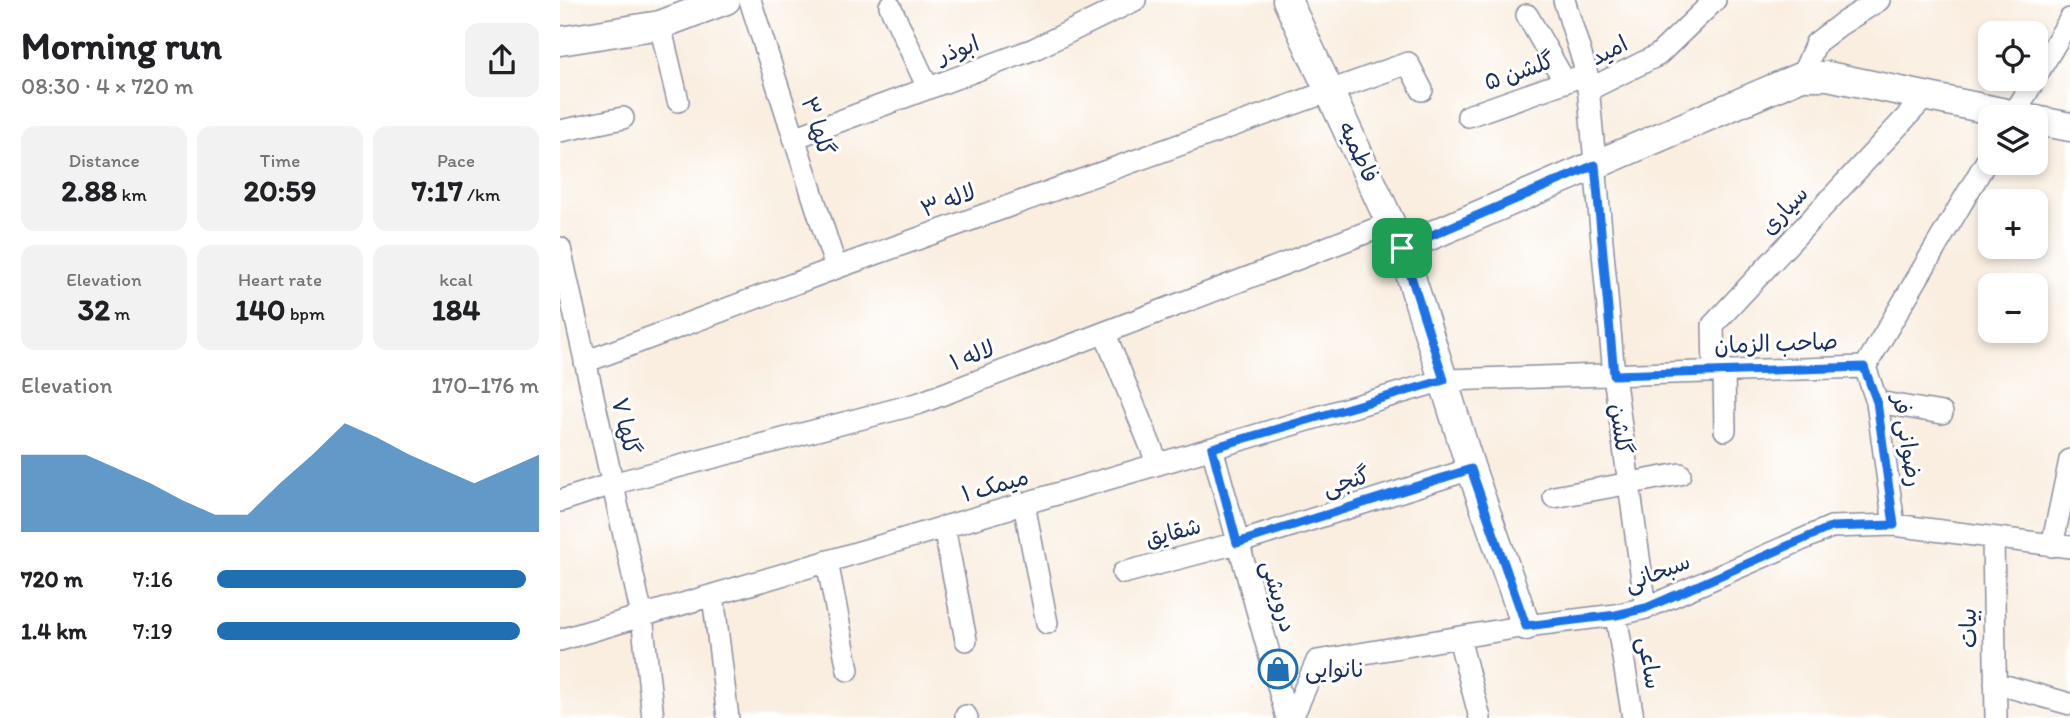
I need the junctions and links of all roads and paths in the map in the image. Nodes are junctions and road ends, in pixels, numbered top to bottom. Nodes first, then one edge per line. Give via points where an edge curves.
1 (726, 0) edge
2 (750, 0) edge
3 (1135, 0) edge
4 (1287, 0) edge
5 (1564, 0) edge
6 (1715, 0) edge
7 (1879, 0) edge
8 (890, 6) dead end
9 (1527, 15) dead end
10 (2070, 19) edge
11 (660, 25) junction
12 (560, 41) edge
13 (2048, 56) edge
14 (1802, 76) junction
15 (1565, 82) junction
16 (1588, 82) junction
17 (928, 89) junction
18 (1422, 90) dead end
19 (1331, 91) junction
20 (1926, 96) junction
21 (678, 101) dead end
22 (1978, 107) edge
23 (1468, 116) dead end
24 (623, 118) dead end
25 (2048, 123) edge
26 (2070, 127) edge
27 (560, 131) edge
28 (794, 138) junction
29 (1595, 165) junction
30 (1978, 175) edge
31 (1397, 236) junction
32 (560, 248) edge
33 (836, 268) junction
34 (567, 310) edge
35 (1105, 334) junction
36 (585, 362) junction
37 (1864, 367) junction
38 (1719, 372) junction
39 (1614, 375) junction
40 (1444, 380) junction
41 (1877, 402) junction
42 (1942, 413) dead end
43 (1725, 430) dead end
44 (1212, 448) junction
45 (1155, 457) dead end
46 (2070, 460) edge
47 (1471, 469) junction
48 (1680, 474) dead end
49 (1629, 483) junction
50 (612, 484) junction
51 (1554, 497) dead end
52 (560, 501) edge
53 (1024, 503) junction
54 (1894, 525) junction
55 (944, 527) junction
56 (1993, 538) junction
57 (1237, 543) junction
58 (2061, 546) edge
59 (828, 561) junction
60 (1124, 573) dead end
61 (713, 595) junction
62 (1646, 608) junction
63 (1616, 615) junction
64 (642, 616) junction
65 (1048, 623) dead end
66 (1526, 626) junction
67 (1459, 638) junction
68 (560, 640) edge
69 (966, 640) dead end
70 (848, 670) dead end
71 (1995, 684) junction
72 (2070, 704) edge
73 (647, 717) edge
74 (728, 718) edge
75 (1289, 718) edge
76 (1480, 718) edge
77 (1633, 718) edge
78 (1996, 718) edge

1 - 11 street
2 - 28 street, گلها ۳
3 - 17 street, ابوذر via 1034,49
4 - 19 street, فاطمیه
5 - 16 street, گلشن
6 - 16 street, امید via 1658,55
7 - 14 street via 1816,43
8 - 17 street
9 - 15 street
10 - 13 street
11 - 12 street
11 - 21 street
14 - 20 street via 1828,76
14 - 29 street
15 - 16 street, گلشن ۵
15 - 23 street, گلشن ۵
16 - 29 street, گلشن
17 - 28 street, ابوذر
18 - 19 street, لاله ۳ via 1408,63
19 - 31 street, فاطمیه
19 - 33 street, لاله ۳
20 - 22 street
20 - 38 street, سیاری via 1713,324
24 - 27 street
25 - 26 street
28 - 33 street, گلها ۳
29 - 31 street
29 - 39 street, گلشن
30 - 37 street, صاحب الزمان
31 - 35 street, لاله ۱
31 - 40 street, فاطمیه
32 - 34 street, گلها ۷
33 - 36 street, لاله ۳
34 - 36 street, گلها ۷
35 - 45 street
35 - 50 street, لاله ۱ via 920,403
36 - 50 street, گلها ۷
37 - 38 street, صاحب الزمان
37 - 41 street, رضوانی فر
38 - 39 street, صاحب الزمان
38 - 43 street, سیاری
39 - 40 street, صاحب الزمان
39 - 49 street, گلشن
40 - 44 street, میمک ۱
40 - 47 street, فاطمیه
41 - 42 street
41 - 54 street, رضوانی فر
44 - 53 street, میمک ۱
44 - 57 street, درویشی
46 - 58 street
47 - 57 street, گنجی
47 - 66 street, فاطمیه
48 - 49 street
49 - 51 street
49 - 62 street, گلشن
50 - 52 street, لاله ۱
50 - 64 street, گلها ۷
53 - 55 street, میمک ۱
53 - 65 street
54 - 56 street, سبحانی
54 - 62 street, سبحانی via 1831,527
55 - 59 street, میمک ۱
55 - 69 street
56 - 58 street, سبحانی
56 - 71 street, بیات
57 - 60 street, شقایق
57 - 75 street, درویشی
59 - 61 street, میمک ۱
59 - 70 street
61 - 64 street, میمک ۱
61 - 74 street
62 - 63 street, سبحانی
63 - 66 street, سبحانی
63 - 77 street, ساعی
64 - 68 street, میمک ۱
64 - 73 street, گلها ۷
66 - 67 street, سبحانی
67 - 75 street, سبحانی via 1317,661
67 - 76 street
71 - 72 street
71 - 78 street, بیات

